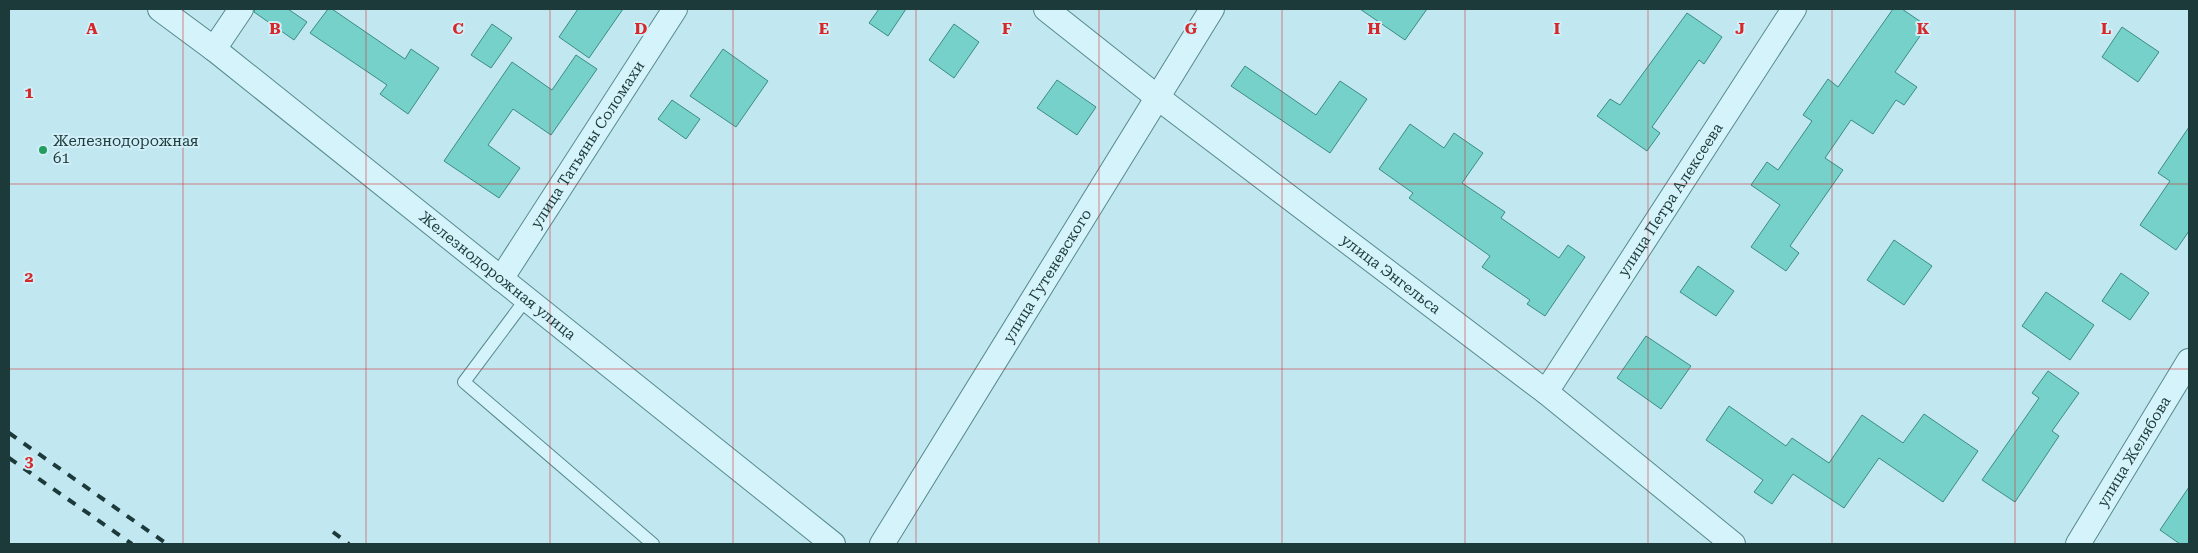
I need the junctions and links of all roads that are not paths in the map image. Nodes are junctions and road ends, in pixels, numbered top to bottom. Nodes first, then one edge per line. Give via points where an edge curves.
1 (160, 9) edge
2 (241, 9) edge
3 (675, 9) edge
4 (1046, 9) edge
5 (1212, 9) edge
6 (1794, 9) edge
7 (214, 49) junction
8 (1157, 97) junction
9 (501, 279) junction
10 (526, 299) junction
11 (2189, 361) edge
12 (1546, 392) junction
13 (653, 544) edge
14 (833, 544) edge
15 (882, 544) edge
16 (1733, 544) edge
17 (2078, 544) edge

1 - 7 street, Железнодорожная улица
2 - 7 street
3 - 9 street, улица Татьяны Соломахи
4 - 8 street, улица Энгельса
5 - 8 street, улица Гутеневского
6 - 12 street, улица Петра Алексеева
7 - 9 street, Железнодорожная улица
8 - 12 street, улица Энгельса
8 - 15 street, улица Гутеневского
9 - 10 street, Железнодорожная улица
10 - 13 lane via 464,382
10 - 14 street, Железнодорожная улица
11 - 17 street, улица Желябова
12 - 16 street, улица Энгельса

